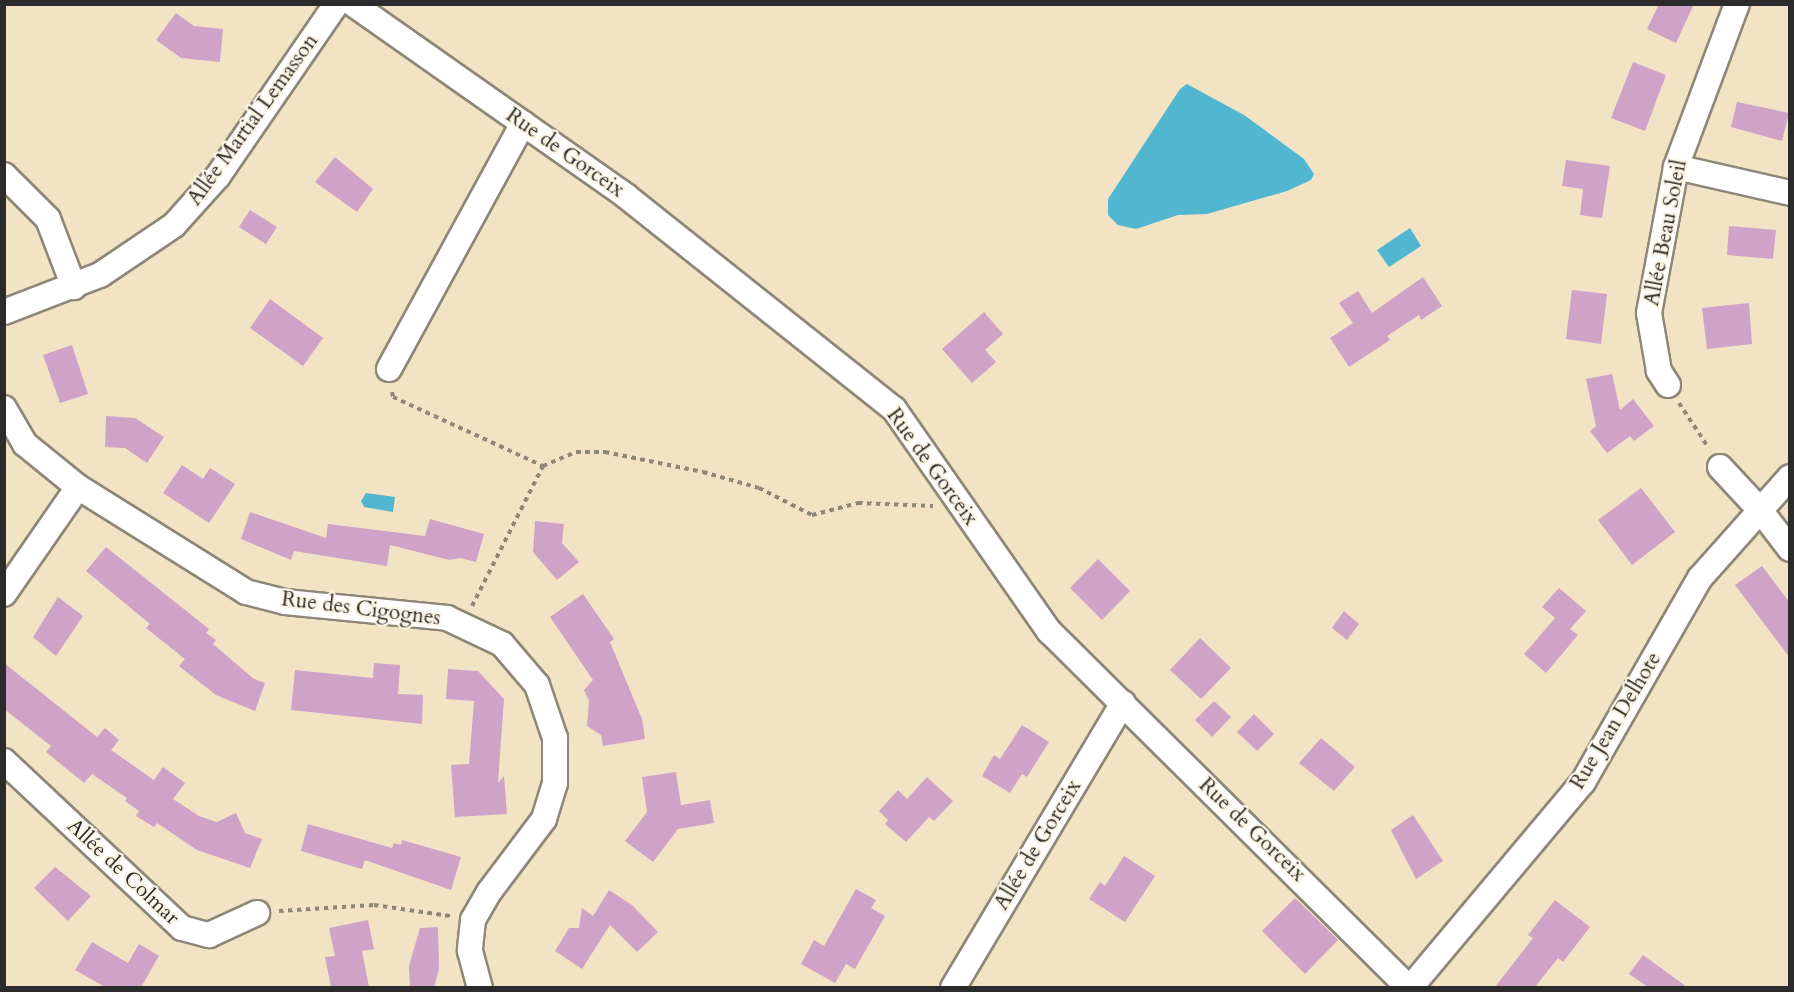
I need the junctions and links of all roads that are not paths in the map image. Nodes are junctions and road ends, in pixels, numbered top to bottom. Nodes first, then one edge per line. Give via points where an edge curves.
1 (336, 4) edge
2 (353, 4) edge
3 (1737, 4) edge
4 (523, 123) junction
5 (1676, 167) junction
6 (4, 175) edge
7 (1790, 193) edge
8 (74, 287) junction
9 (4, 312) edge
10 (389, 369) road end
11 (1668, 385) road end
12 (4, 408) edge
13 (1720, 467) road end
14 (1790, 477) edge
15 (78, 486) junction
16 (1760, 510) junction
17 (1790, 549) edge
18 (4, 594) edge
19 (1122, 703) junction
20 (4, 761) edge
21 (257, 913) road end
22 (480, 987) edge
23 (953, 987) edge
24 (1410, 987) edge

1 - 8 street, Allée Martial Lemasson via 218,176 174,225 100,275
2 - 4 street, Rue de Gorceix
3 - 5 street, Allée Beau Soleil
4 - 10 street
4 - 19 street, Rue de Gorceix via 626,196 894,409 1049,631
5 - 7 street
5 - 11 street, Allée Beau Soleil via 1648,313 1659,371
6 - 8 street via 48,219
8 - 9 street, Allée Martial Lemasson
12 - 15 street, Rue des Cigognes via 25,444
13 - 16 street
14 - 16 street, Rue Jean Delhote
15 - 18 street
15 - 22 street, Rue des Cigognes via 246,592 285,602 447,618 502,644 537,685 555,738 555,783 544,819 489,892 473,920 470,951
16 - 17 street
16 - 24 street, Rue Jean Delhote via 1700,578 1583,782
19 - 23 street, Allée de Gorceix
19 - 24 street, Rue de Gorceix
20 - 21 street, Allée de Colmar via 182,928 209,935

